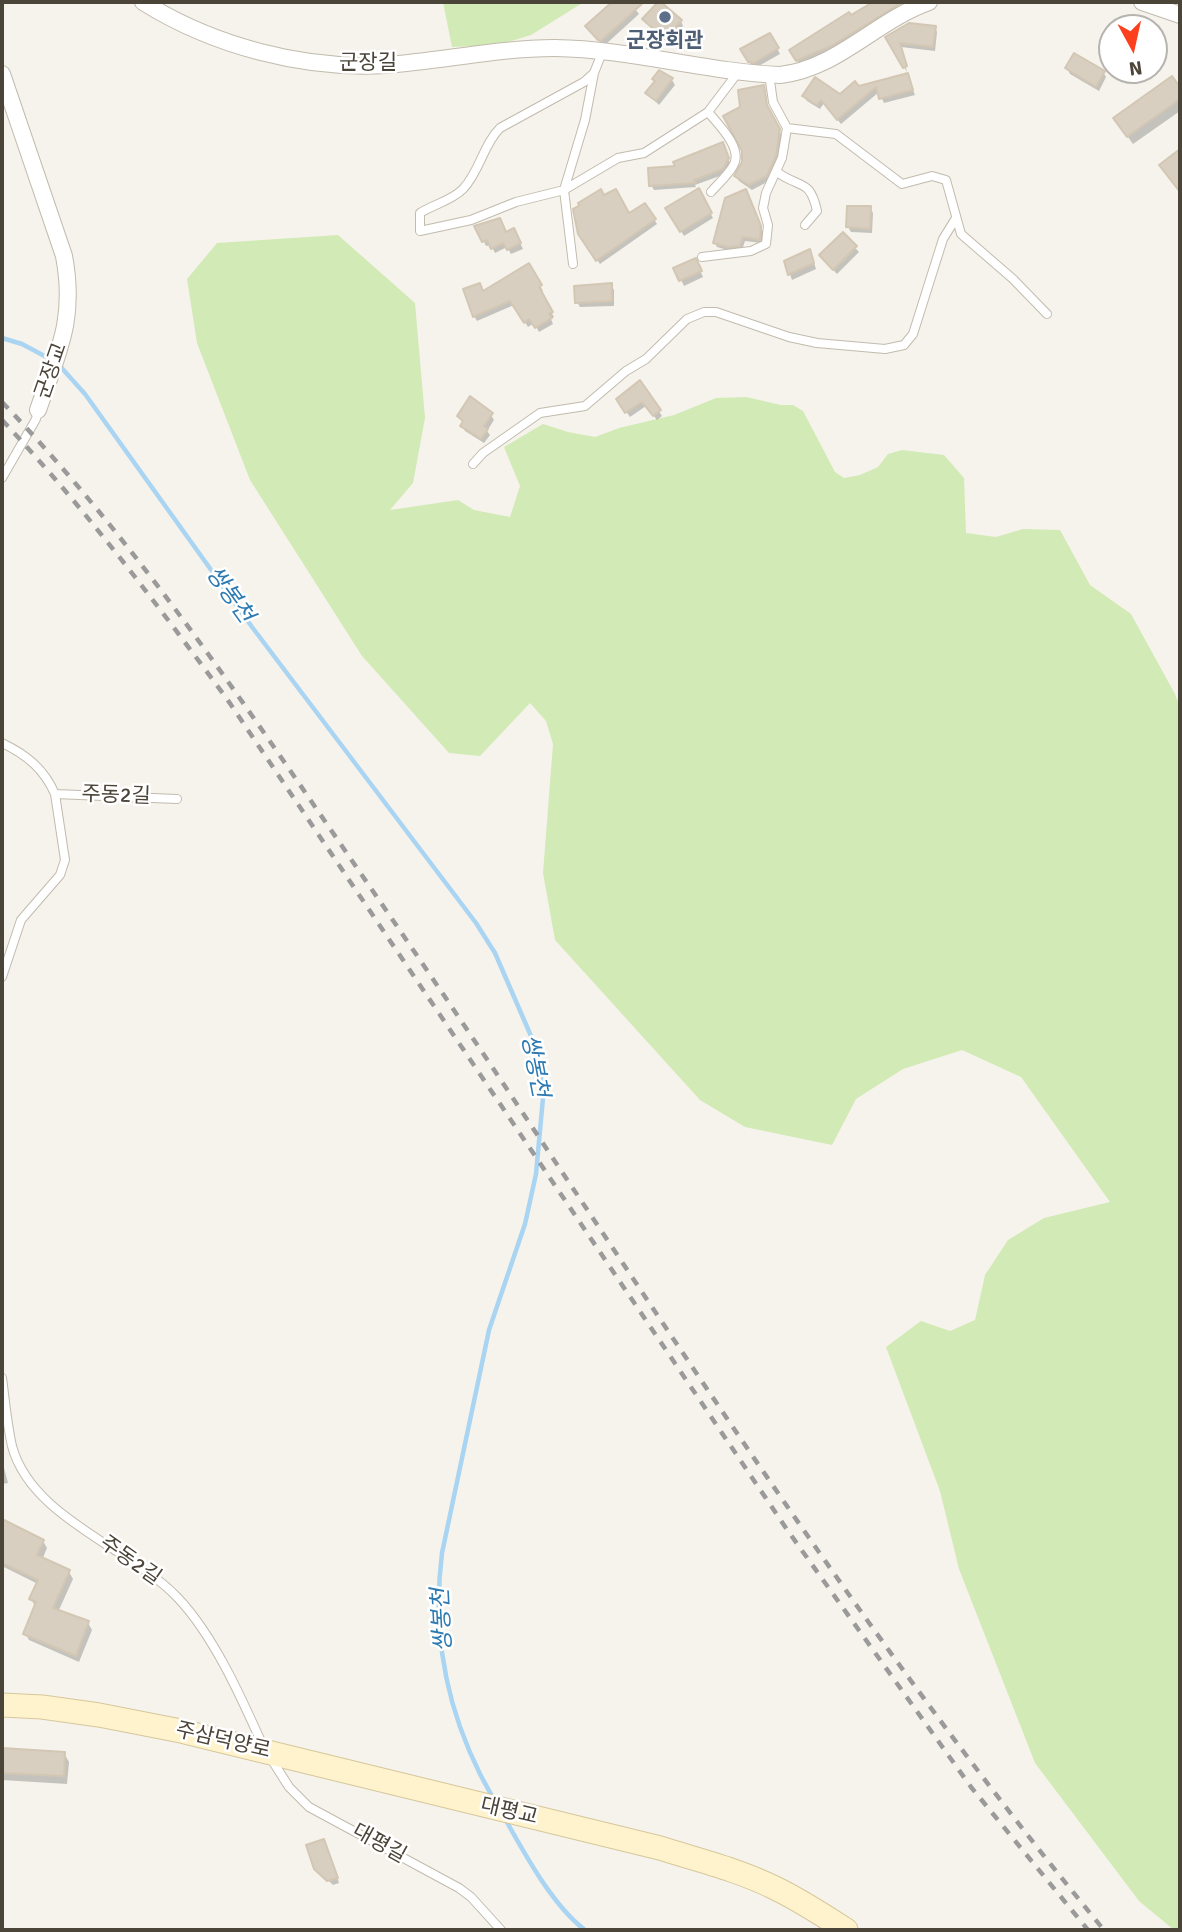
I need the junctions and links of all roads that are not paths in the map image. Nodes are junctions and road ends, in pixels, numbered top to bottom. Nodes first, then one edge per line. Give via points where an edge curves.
1 (144, 2) edge
2 (929, 2) edge
3 (1142, 2) edge
4 (1180, 15) edge
5 (603, 50) junction
6 (740, 70) junction
7 (594, 73) junction
8 (2, 74) edge
9 (769, 74) junction
10 (708, 112) junction
11 (787, 128) junction
12 (777, 172) junction
13 (564, 190) junction
14 (711, 192) dead end
15 (956, 218) junction
16 (805, 225) dead end
17 (702, 257) dead end
18 (573, 264) dead end
19 (1047, 314) dead end
20 (38, 410) joint
21 (474, 464) dead end
22 (2, 478) edge
23 (2, 743) edge
24 (55, 794) junction
25 (177, 799) dead end
26 (2, 977) edge
27 (2, 1377) edge
28 (2, 1705) edge
29 (265, 1750) junction
30 (441, 1796) joint
31 (501, 1930) edge
32 (846, 1930) edge

1 - 5 street, 군장길 via 244,47 335,64 385,65 552,48
2 - 9 street, 군장길 via 903,12 822,62 789,74
3 - 4 street
5 - 6 street, 군장길
5 - 7 lane
6 - 9 street, 군장길
6 - 10 lane
7 - 13 lane
7 - 13 lane via 500,128 463,188 420,213 420,231
8 - 20 street, 군장교 via 69,282 65,332
9 - 11 lane via 773,102
10 - 13 lane via 644,153 618,158
10 - 14 lane via 736,155 734,165
11 - 12 lane
11 - 15 lane via 836,134 902,184 932,176 946,180
12 - 16 lane via 812,192 817,211
12 - 17 lane via 763,208 768,225 766,244 751,251
13 - 18 lane
15 - 19 lane via 961,234
15 - 21 lane via 943,239 914,334 904,345 886,349 817,343 704,312 687,319 646,359 585,406 540,413
20 - 22 lane
23 - 24 lane, 주동2길 via 43,771
24 - 25 lane, 주동2길
24 - 26 lane, 주동2길 via 64,867 21,920
27 - 29 lane, 주동2길 via 13,1448 38,1491 180,1600 205,1634
28 - 29 street, 주삼덕양로 via 99,1714
29 - 30 street, 주삼덕양로
29 - 31 lane, 대평길 via 289,1787 309,1807 459,1888
30 - 32 street, 대평교 via 660,1848 748,1877 811,1907

